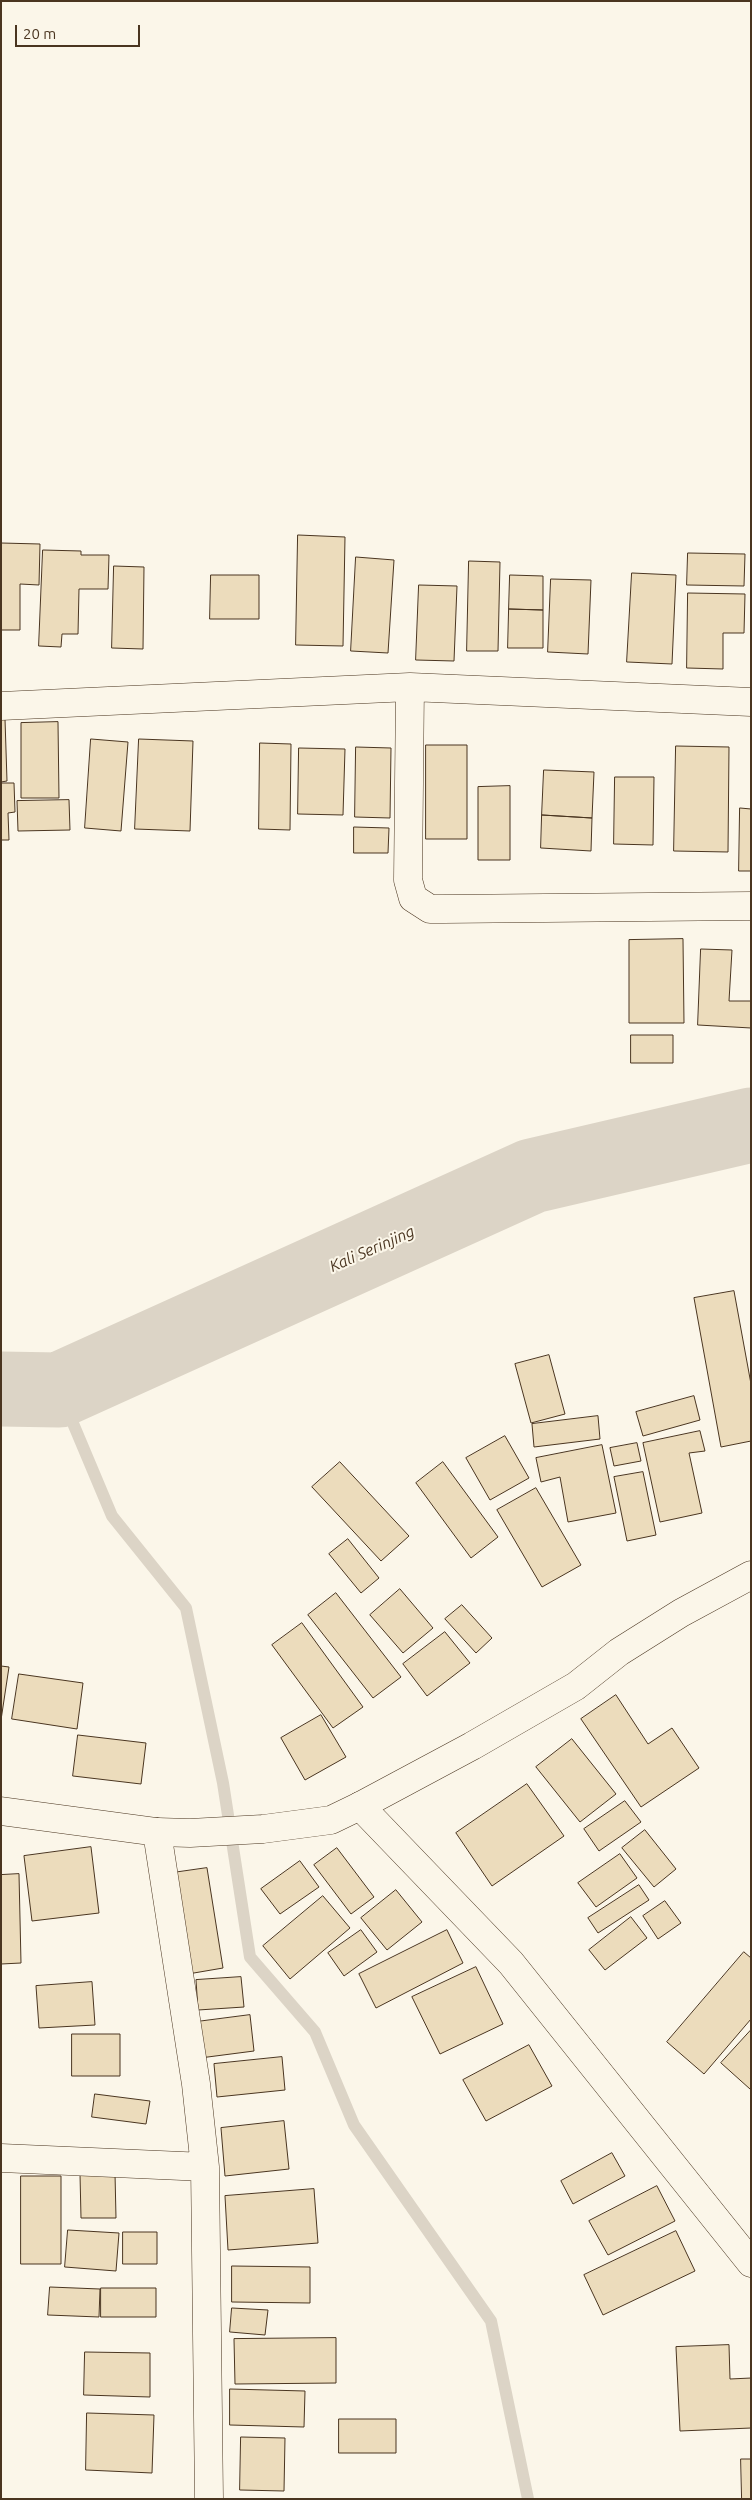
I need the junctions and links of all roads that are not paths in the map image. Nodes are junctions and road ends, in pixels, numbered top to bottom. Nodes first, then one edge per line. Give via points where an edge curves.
1 (410, 687) junction
2 (751, 702) edge
3 (1, 706) edge
4 (751, 906) edge
5 (751, 1575) edge
6 (360, 1806) junction
7 (1, 1811) edge
8 (157, 1832) junction
9 (1, 2158) edge
10 (205, 2167) junction
11 (751, 2264) edge
12 (209, 2499) edge

1 - 2 street
1 - 3 street
1 - 4 street via 408,880 413,898 430,909
5 - 6 street via 619,1652 576,1686
6 - 8 street via 331,1820 263,1829 190,1834
6 - 11 street via 511,1963
7 - 8 street
8 - 10 street via 196,2084
9 - 10 street
10 - 12 street

